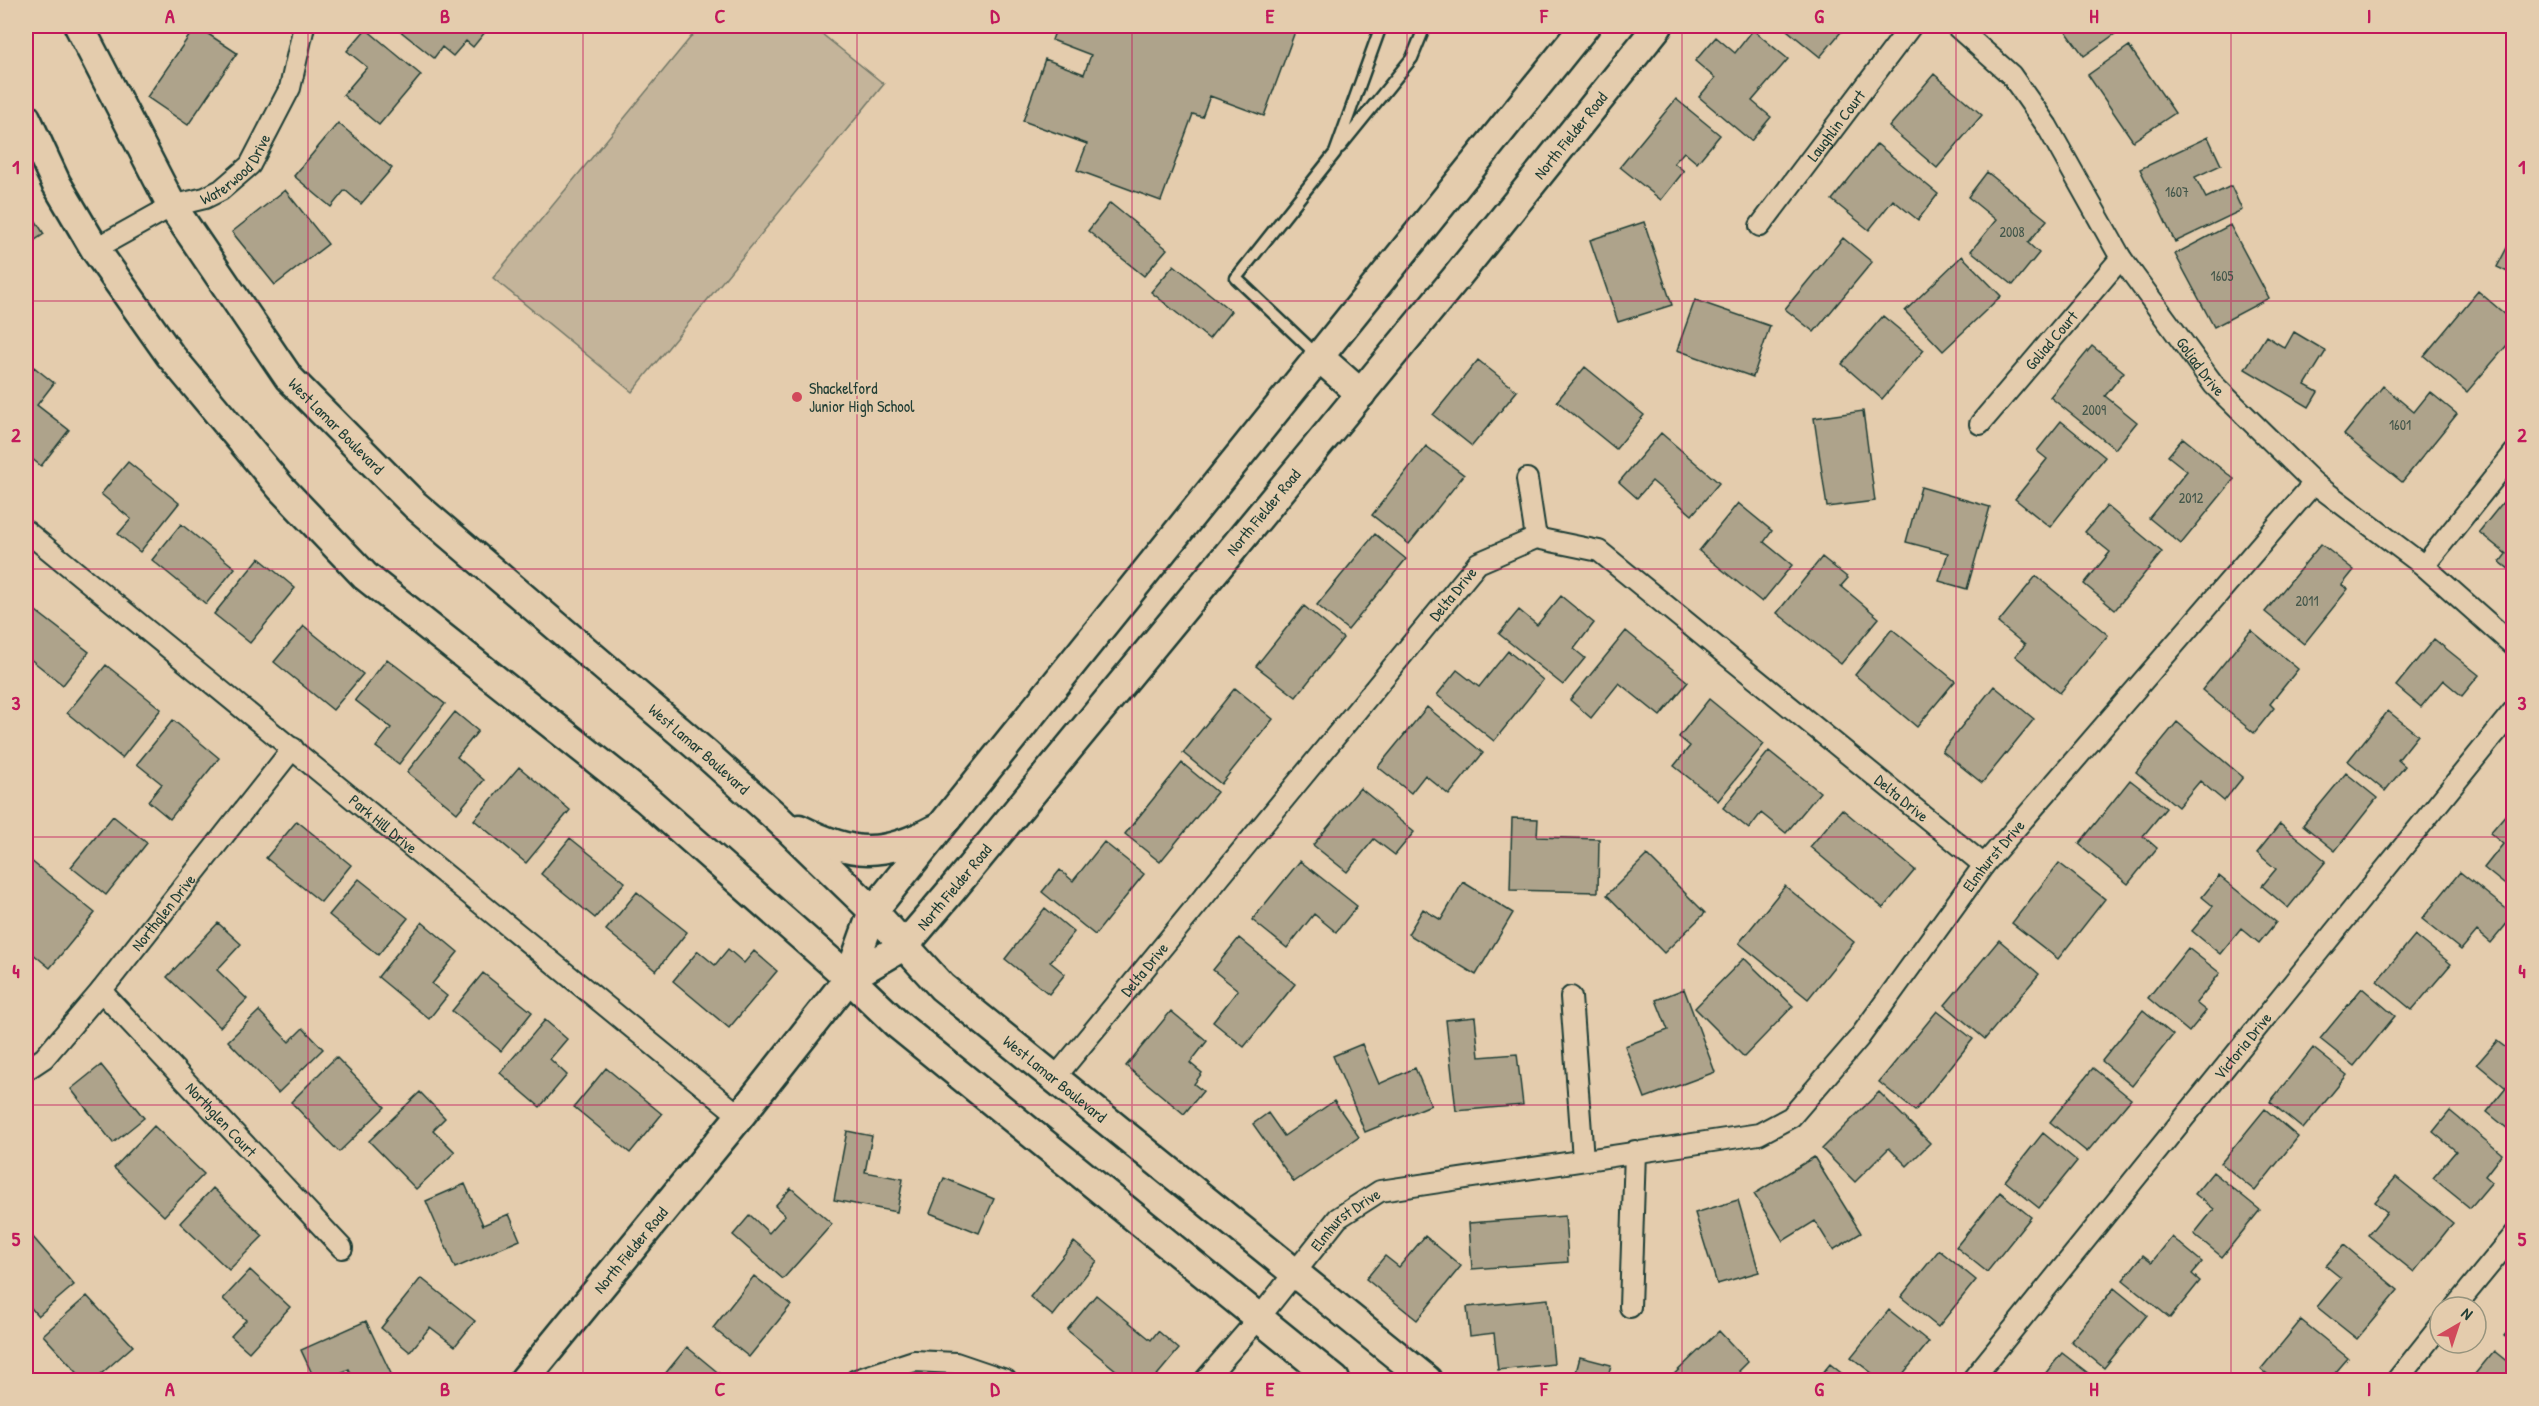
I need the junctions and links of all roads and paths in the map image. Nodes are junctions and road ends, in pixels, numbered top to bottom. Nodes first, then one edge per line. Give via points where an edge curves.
1 (79, 26) edge
2 (304, 26) edge
3 (1381, 26) edge
4 (1425, 26) edge
5 (1585, 26) edge
6 (1658, 26) edge
7 (1911, 26) edge
8 (1956, 26) edge
9 (26, 118) edge
10 (1335, 153) junction
11 (172, 206) junction
12 (1760, 226) dead end
13 (95, 249) junction
14 (2121, 258) junction
15 (1318, 356) junction
16 (1361, 393) junction
17 (1980, 424) dead end
18 (2514, 453) edge
19 (1527, 479) dead end
20 (2314, 483) junction
21 (26, 531) edge
22 (1536, 538) junction
23 (2424, 566) junction
24 (2514, 646) edge
25 (2514, 710) edge
26 (293, 748) junction
27 (777, 818) junction
28 (940, 826) junction
29 (1983, 865) junction
30 (873, 911) junction
31 (904, 945) junction
32 (849, 978) junction
33 (101, 991) junction
34 (1570, 997) dead end
35 (26, 1070) edge
36 (1054, 1079) junction
37 (740, 1116) junction
38 (1635, 1151) junction
39 (1583, 1159) junction
40 (2514, 1235) edge
41 (342, 1248) dead end
42 (1296, 1272) junction
43 (2465, 1295) edge
44 (1630, 1307) dead end
45 (1259, 1318) junction
46 (2428, 1341) edge
47 (524, 1380) edge
48 (856, 1380) edge
49 (1006, 1380) edge
50 (1205, 1380) edge
51 (1335, 1380) edge
52 (1426, 1380) edge
53 (1972, 1380) edge
54 (2397, 1380) edge

1 - 11 main road, West Lamar Boulevard
2 - 11 street, Waterwood Drive via 290,88 250,165 205,198
3 - 10 lane
4 - 10 lane via 1412,57
5 - 15 main road, North Fielder Road
6 - 16 main road, North Fielder Road
7 - 12 street, Laughlin Court
8 - 14 street, Goliad Drive via 2011,75 2048,126
9 - 13 main road via 56,183
10 - 15 lane via 1236,278
11 - 13 street, Waterwood Drive
11 - 27 main road, West Lamar Boulevard via 289,378 415,505
13 - 32 main road via 170,355 281,488 365,576 645,798
14 - 17 street, Goliad Court
14 - 20 street, Goliad Drive via 2214,385
15 - 16 main road
15 - 28 main road, North Fielder Road
16 - 31 main road, North Fielder Road
18 - 23 street
19 - 22 street
20 - 23 street, Goliad Drive
20 - 29 street, Elmhurst Drive
21 - 26 street, Park Hill Drive
22 - 29 street, Delta Drive via 1599,551
22 - 36 street, Delta Drive via 1478,563
23 - 24 street, Goliad Drive
25 - 53 street, Victoria Drive
26 - 33 street, Northglen Drive
26 - 37 street, Park Hill Drive
27 - 28 main road via 826,842 853,850 882,850 911,843
27 - 30 main road, West Lamar Boulevard
28 - 30 main road, North Fielder Road
29 - 38 street, Elmhurst Drive via 1859,1038 1791,1117 1759,1134
30 - 31 main road, West Lamar Boulevard
30 - 32 main road, North Fielder Road
31 - 32 main road, North Fielder Road
31 - 36 main road, West Lamar Boulevard via 942,987
32 - 37 main road, North Fielder Road
32 - 45 main road via 897,1024
33 - 35 street, Northglen Drive via 44,1058
33 - 41 street, Northglen Court
34 - 39 street
36 - 42 main road, West Lamar Boulevard
37 - 47 main road, North Fielder Road
38 - 39 street, Elmhurst Drive
38 - 44 street
39 - 42 street, Elmhurst Drive via 1380,1191 1338,1218
40 - 43 street
42 - 45 street, Elmhurst Drive
42 - 52 main road, West Lamar Boulevard
45 - 50 street, Elmhurst Drive
45 - 51 main road
46 - 54 street
48 - 49 street via 914,1361 956,1363

